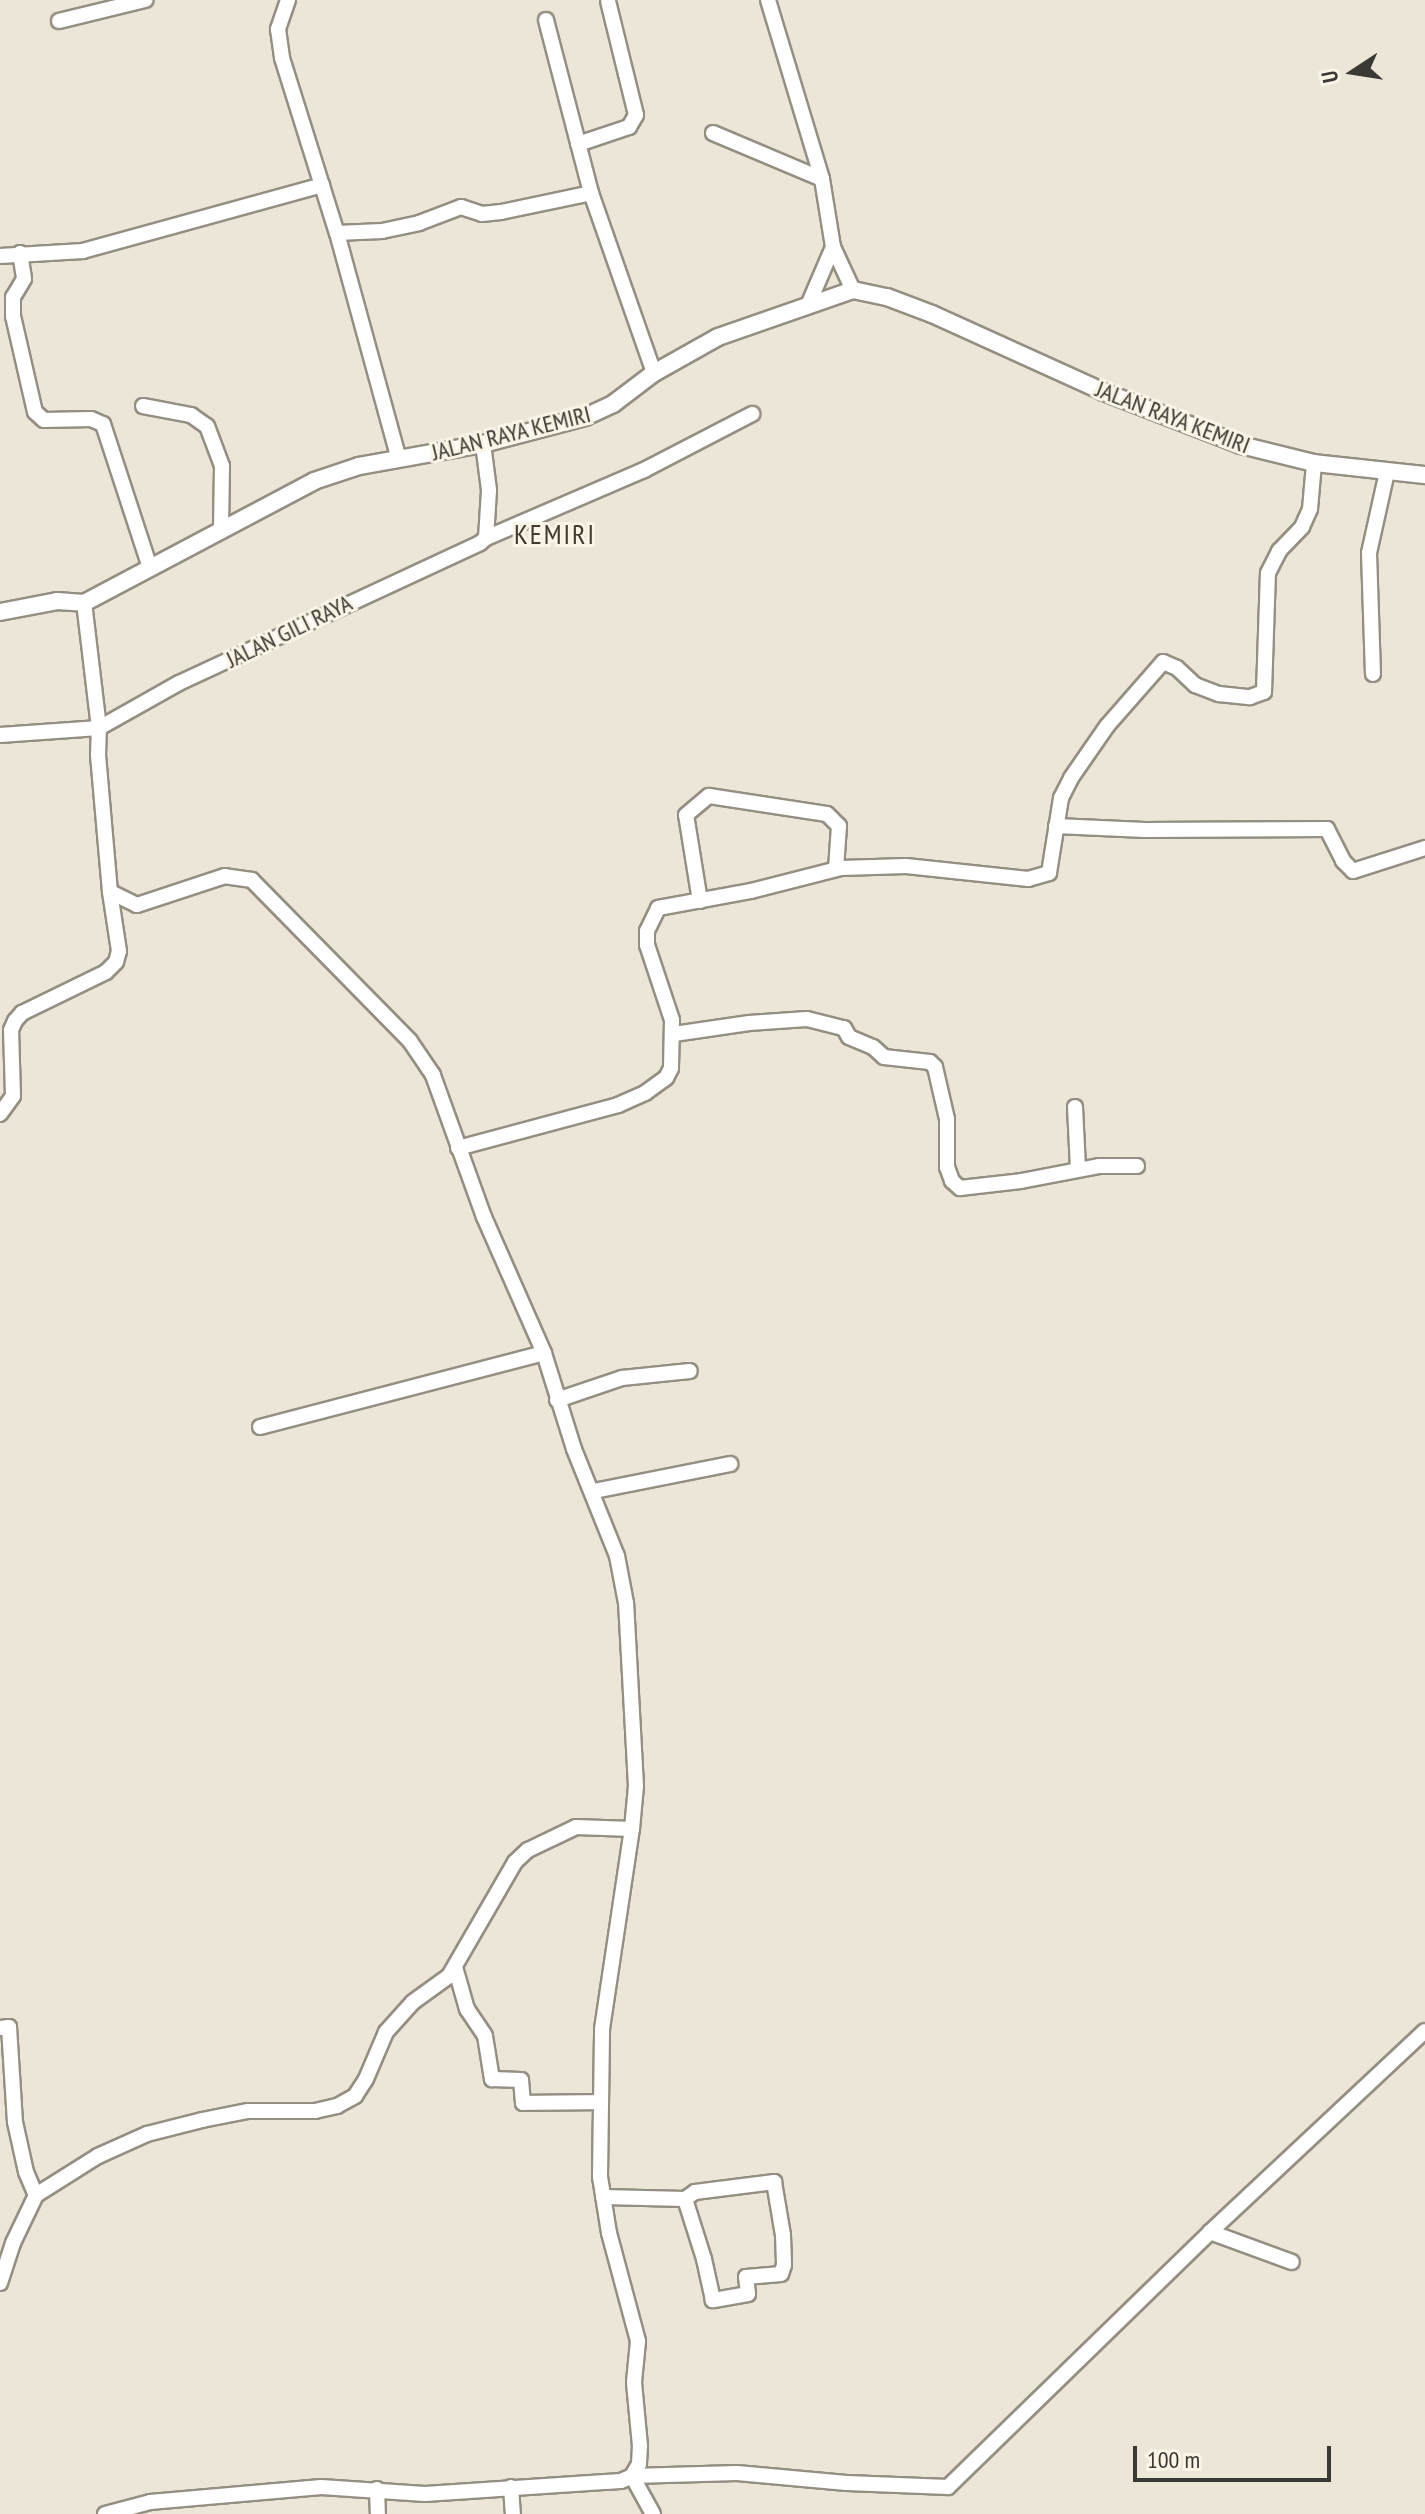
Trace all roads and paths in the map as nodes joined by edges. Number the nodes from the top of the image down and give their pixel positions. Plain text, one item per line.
1 (145, 0) edge
2 (288, 0) edge
3 (768, 0) edge
4 (608, 1) edge
5 (546, 20) dead end
6 (59, 21) dead end
7 (713, 133) dead end
8 (578, 144) junction
9 (822, 179) junction
10 (322, 185) junction
11 (591, 193) junction
12 (337, 233) junction
13 (833, 247) junction
14 (20, 253) junction
15 (0, 256) edge
16 (853, 290) junction
17 (809, 303) junction
18 (654, 373) junction
19 (143, 406) dead end
20 (752, 414) dead end
21 (483, 444) junction
22 (399, 459) junction
23 (1314, 463) junction
24 (1387, 472) junction
25 (1425, 475) edge
26 (221, 527) junction
27 (486, 538) junction
28 (149, 565) junction
29 (84, 603) junction
30 (0, 612) edge
31 (1373, 674) dead end
32 (99, 728) junction
33 (0, 735) edge
34 (1056, 826) junction
35 (1425, 848) edge
36 (836, 869) junction
37 (110, 892) junction
38 (700, 901) junction
39 (674, 1034) junction
40 (1075, 1107) dead end
41 (0, 1114) edge
42 (458, 1148) junction
43 (1137, 1166) dead end
44 (1078, 1169) junction
45 (544, 1353) junction
46 (690, 1371) dead end
47 (557, 1400) junction
48 (260, 1427) dead end
49 (730, 1464) dead end
50 (594, 1491) junction
51 (632, 1829) junction
52 (455, 1967) junction
53 (0, 2028) edge
54 (1425, 2031) edge
55 (601, 2102) junction
56 (36, 2195) junction
57 (603, 2197) junction
58 (685, 2199) junction
59 (1210, 2232) junction
60 (7, 2242) edge
61 (1292, 2262) dead end
62 (0, 2283) edge
63 (632, 2476) junction
64 (511, 2487) junction
65 (377, 2489) junction
66 (151, 2508) edge
67 (105, 2514) edge
68 (378, 2514) edge
69 (513, 2514) edge
70 (653, 2514) edge

1 - 6 street
2 - 10 street
3 - 9 street
4 - 8 street
5 - 8 street
7 - 9 street
8 - 11 street
9 - 13 street
10 - 12 street
10 - 14 street
11 - 12 street
11 - 18 street
12 - 22 street
13 - 16 street
13 - 17 street
14 - 15 street
14 - 28 street
16 - 17 street, JALAN RAYA KEMIRI
16 - 23 street, JALAN RAYA KEMIRI
17 - 18 street, JALAN RAYA KEMIRI
18 - 21 street, JALAN RAYA KEMIRI
19 - 26 street
20 - 27 street, JALAN GILI RAYA
21 - 22 street, JALAN RAYA KEMIRI
21 - 27 street
22 - 26 street, JALAN RAYA KEMIRI
23 - 24 street, JALAN RAYA KEMIRI
23 - 34 street
24 - 25 street, JALAN RAYA KEMIRI
24 - 31 street
26 - 28 street, JALAN RAYA KEMIRI
27 - 32 street, JALAN GILI RAYA
28 - 29 street, JALAN RAYA KEMIRI
29 - 30 street, JALAN RAYA KEMIRI
29 - 32 street
32 - 33 street, JALAN GILI RAYA
32 - 37 street
34 - 35 street
34 - 36 street
36 - 38 street
36 - 38 street
37 - 41 street
37 - 42 street
38 - 39 street
39 - 42 street
39 - 44 street
40 - 44 street
42 - 45 street
43 - 44 street
45 - 47 street
45 - 48 street
46 - 47 street
47 - 50 street
49 - 50 street
50 - 51 street
51 - 52 street
51 - 55 street
52 - 55 street
52 - 56 street
53 - 56 street
54 - 59 street
55 - 57 street
56 - 60 street
57 - 58 street
57 - 63 street
58 - 58 street
59 - 61 street
59 - 63 street
60 - 62 street
63 - 64 street
63 - 70 street
64 - 65 street
64 - 69 street
65 - 66 street
65 - 68 street
66 - 67 street

